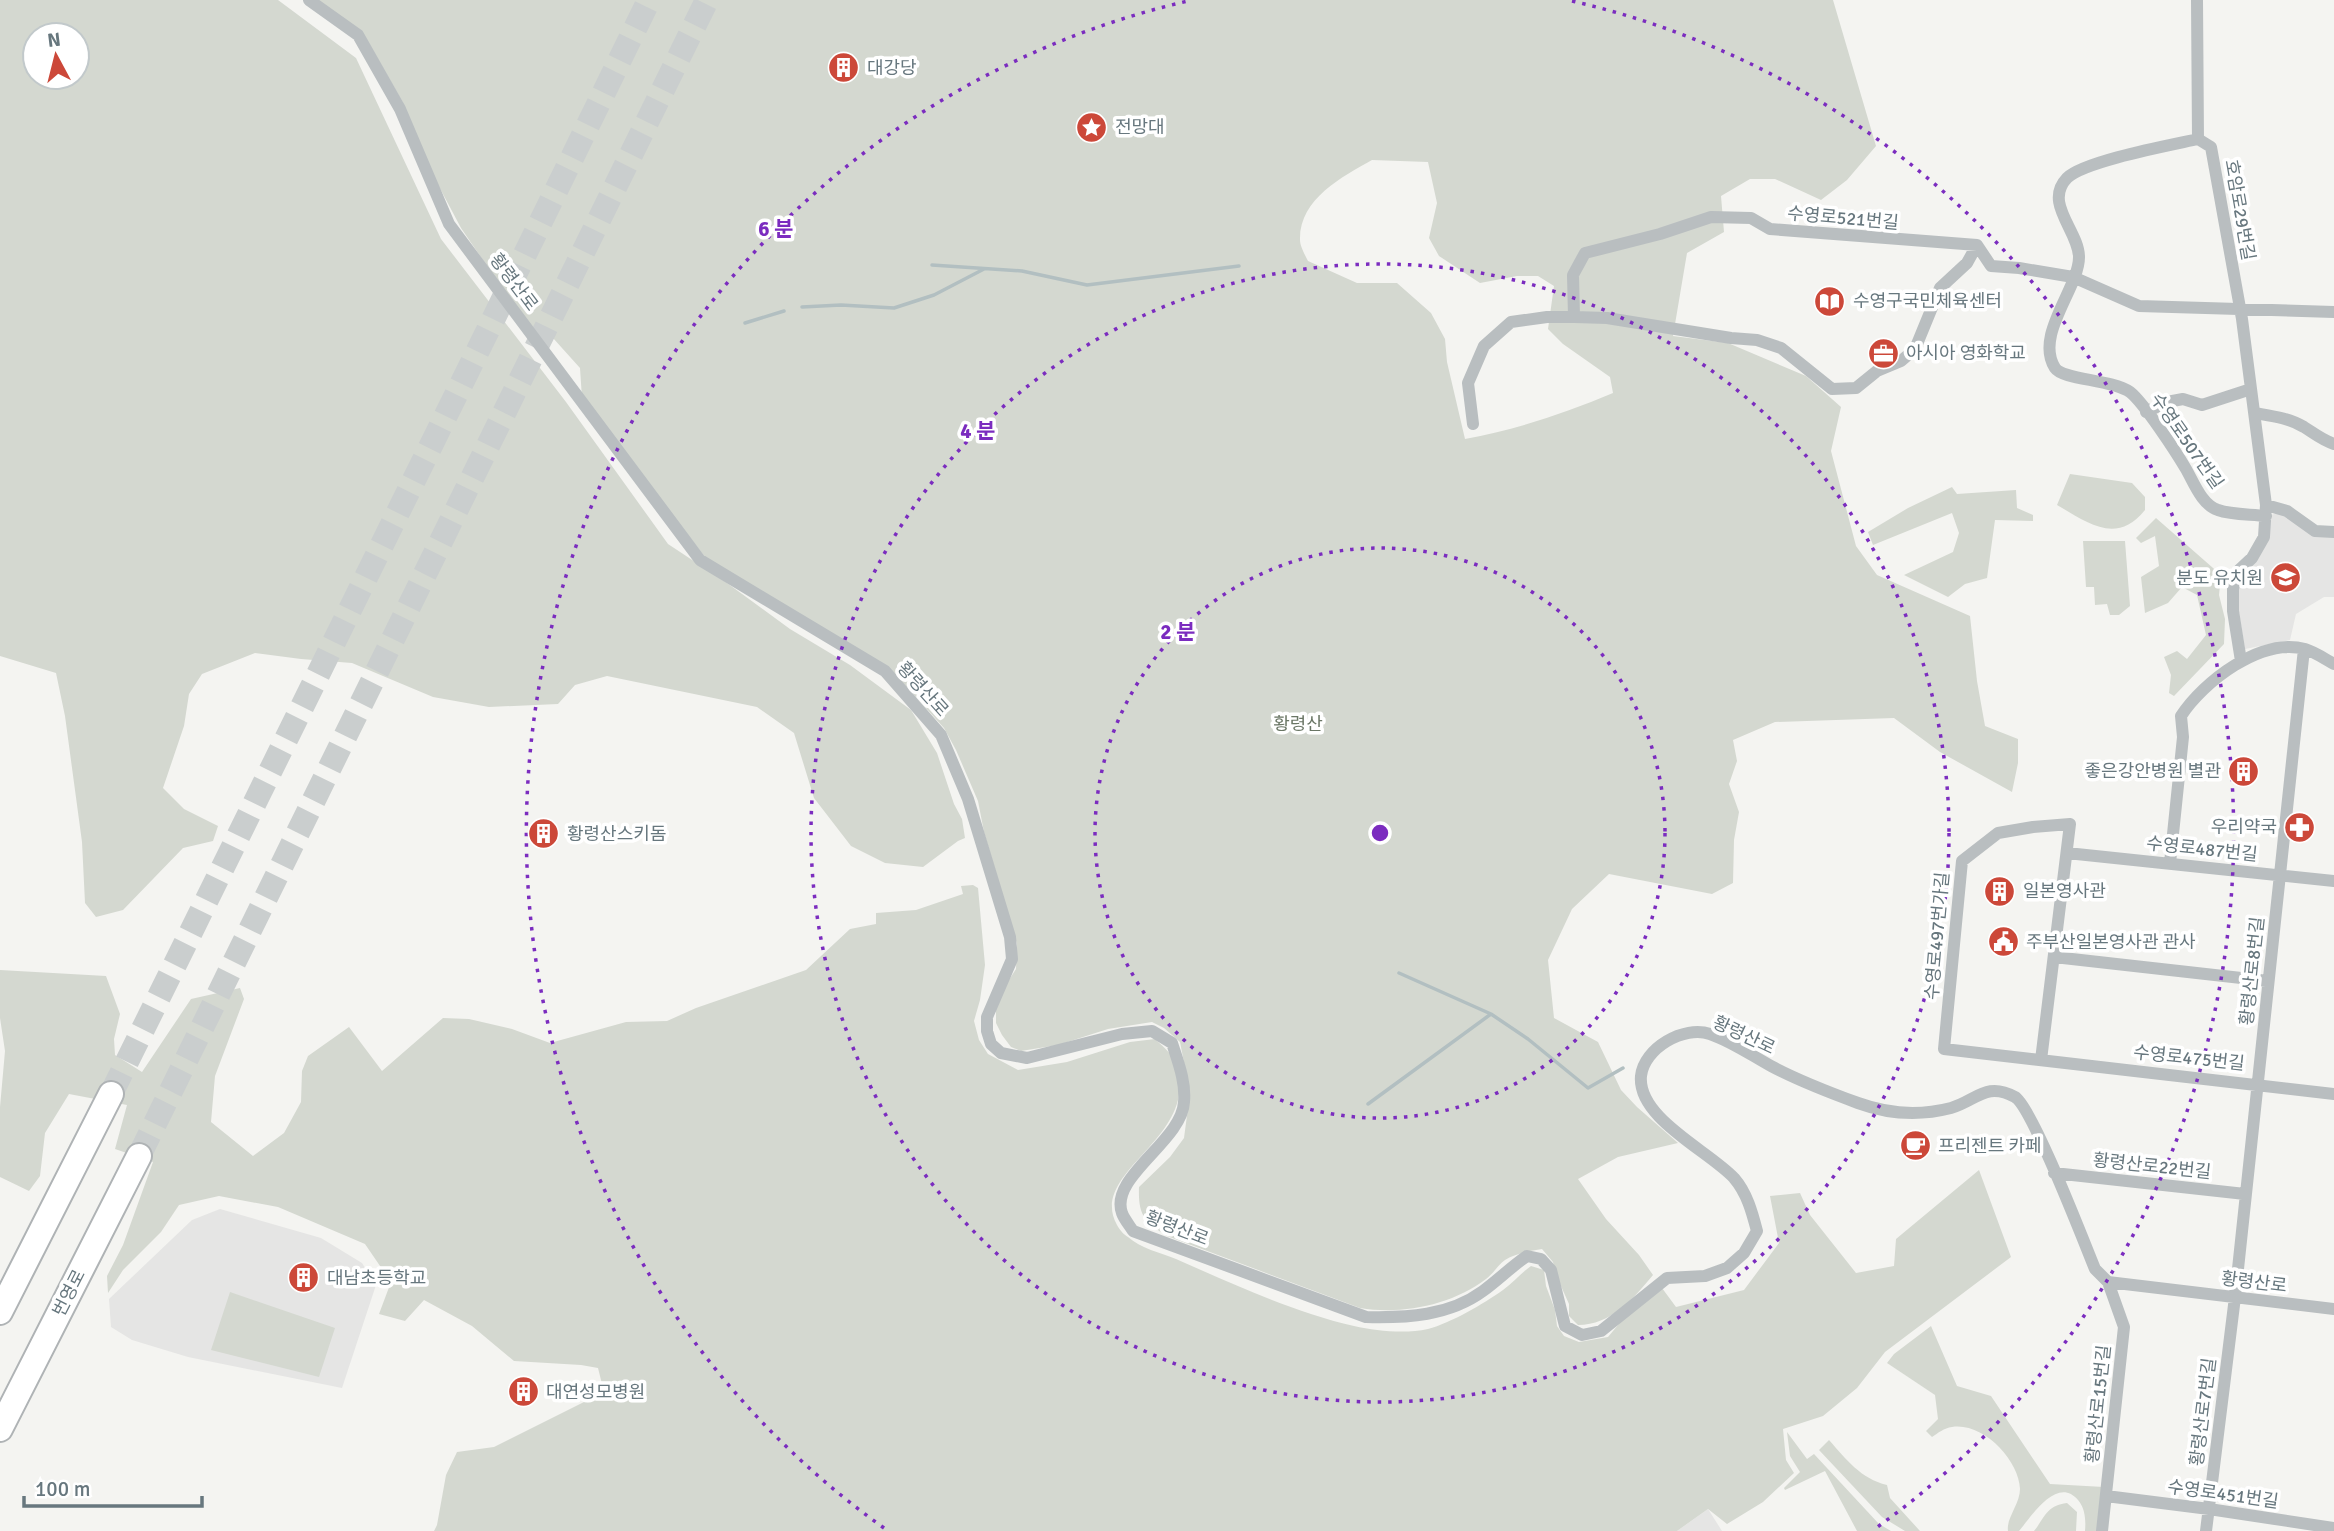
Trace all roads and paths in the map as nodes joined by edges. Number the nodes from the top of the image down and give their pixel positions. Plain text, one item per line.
1 (309, 0) edge
2 (2197, 0) edge
3 (2199, 139) junction
4 (1977, 245) junction
5 (2073, 278) junction
6 (2240, 309) junction
7 (2334, 312) edge
8 (1573, 317) junction
9 (2251, 389) junction
10 (2146, 412) junction
11 (2255, 413) junction
12 (1473, 424) dead end
13 (2334, 444) edge
14 (2266, 510) junction
15 (2334, 532) edge
16 (2304, 649) junction
17 (2241, 661) junction
18 (2334, 664) edge
19 (2067, 853) junction
20 (2169, 863) junction
21 (2280, 875) junction
22 (2334, 881) edge
23 (2054, 957) junction
24 (2268, 981) junction
25 (1944, 1049) joint
26 (2041, 1060) junction
27 (2257, 1084) junction
28 (111, 1094) tunnel mouth
29 (2334, 1094) edge
30 (139, 1156) tunnel mouth
31 (2054, 1173) junction
32 (2245, 1194) junction
33 (2108, 1282) junction
34 (2235, 1297) junction
35 (2334, 1309) edge
36 (0, 1312) edge
37 (0, 1430) edge
38 (2106, 1496) junction
39 (2209, 1509) junction
40 (2334, 1528) edge
41 (2102, 1531) edge
42 (2206, 1531) edge

1 - 31 street, 황령산로
2 - 3 street, 호암로29번길
3 - 5 street
3 - 6 street, 호암로29번길
4 - 5 street
4 - 8 street, 수영로521번길
4 - 8 street
5 - 6 street
5 - 10 street, 수영로507번길
6 - 7 street
6 - 9 street, 호암로29번길
8 - 12 street
9 - 10 street
9 - 11 street, 호암로29번길
10 - 14 street, 수영로507번길
11 - 13 street
11 - 14 street, 호암로29번길
14 - 15 street, 수영로507번길
14 - 17 street, 호암로29번길
16 - 17 street
16 - 18 street
16 - 21 street, 황령산로8번길
17 - 20 street
19 - 20 street, 수영로487번길
19 - 23 street
19 - 25 street, 수영로497번가길
20 - 21 street, 수영로487번길
21 - 22 street, 수영로487번길
21 - 24 street, 황령산로8번길
23 - 24 street
23 - 26 street
24 - 27 street, 황령산로8번길
25 - 26 street, 수영로475번길
26 - 27 street, 수영로475번길
27 - 29 street, 수영로475번길
27 - 32 street, 황령산로8번길
28 - 36 highway
30 - 37 highway, 번영로
31 - 32 street, 황령산로22번길
31 - 33 street, 황령산로
32 - 34 street, 황령산로8번길
33 - 34 street, 황령산로
33 - 38 street, 황령산로15번길
34 - 35 street, 황령산로
34 - 39 street, 황령산로7번길
38 - 39 street, 수영로451번길
38 - 41 street, 황령산로15번길
39 - 40 street, 수영로451번길
39 - 42 street, 황령산로7번길

